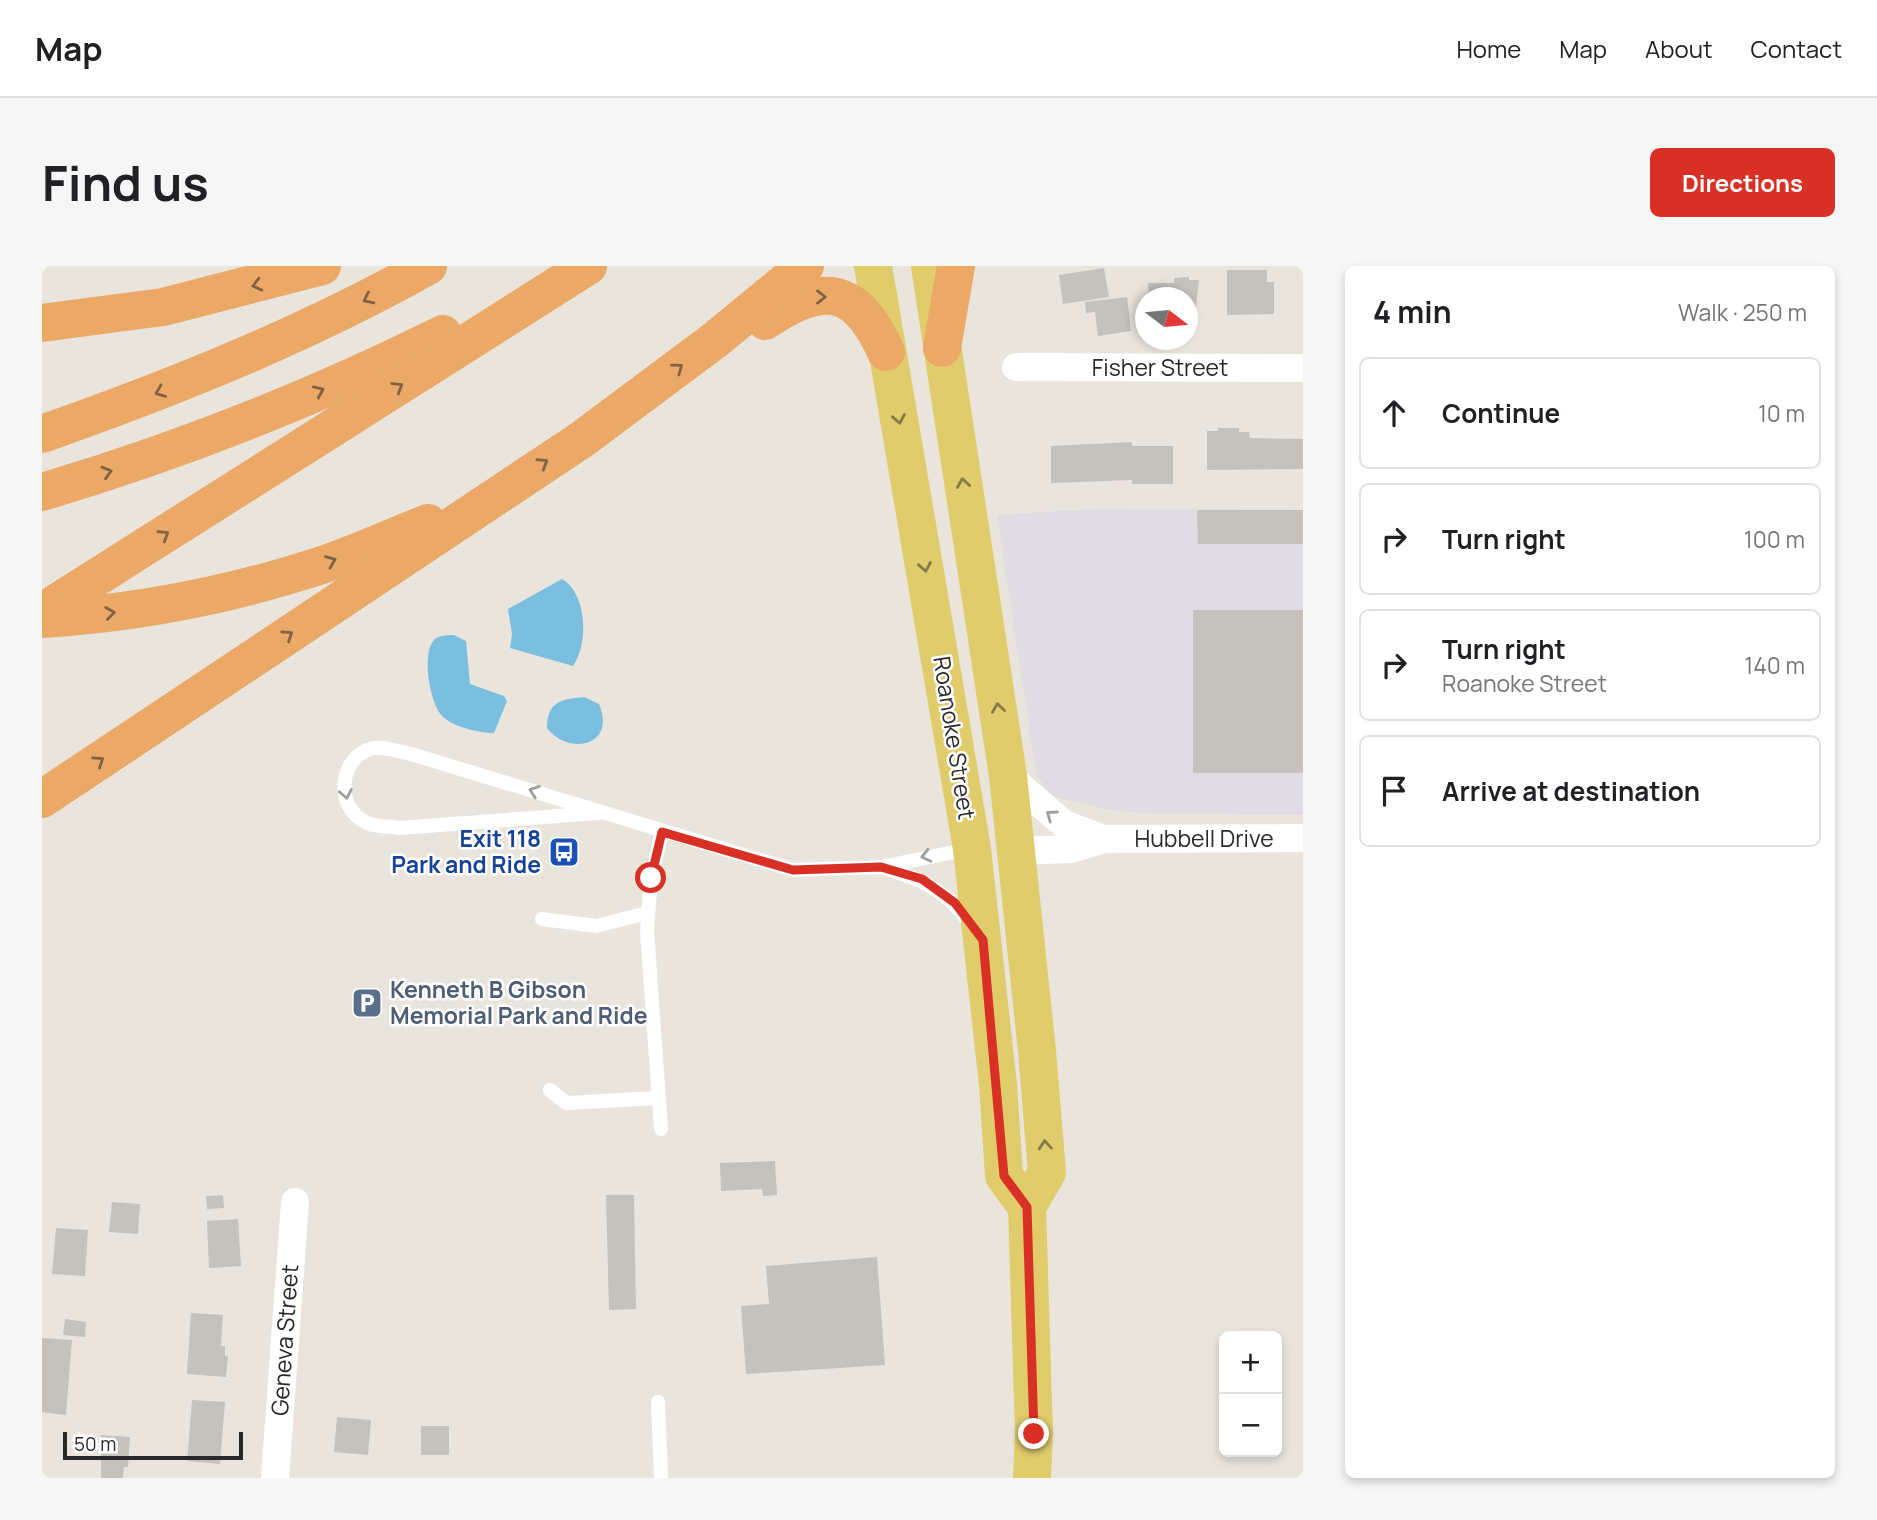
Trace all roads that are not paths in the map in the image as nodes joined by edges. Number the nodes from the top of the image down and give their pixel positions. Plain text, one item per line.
1 (322, 266) edge
2 (428, 266) edge
3 (580, 266) edge
4 (588, 266) edge
5 (805, 266) edge
6 (873, 266) edge
7 (930, 266) edge
8 (956, 266) edge
9 (43, 323) edge
10 (715, 340) junction
11 (942, 348) junction
12 (886, 352) junction
13 (1016, 367) dead end
14 (1303, 368) edge
15 (42, 434) edge
16 (42, 492) edge
17 (486, 500) junction
18 (42, 612) edge
19 (934, 615) junction
20 (42, 619) edge
21 (1007, 776) junction
22 (42, 799) edge
23 (599, 813) junction
24 (662, 832) junction
25 (1303, 838) edge
26 (1104, 839) junction
27 (972, 849) junction
28 (1017, 851) junction
29 (881, 867) junction
30 (647, 913) junction
31 (542, 919) dead end
32 (983, 940) junction
33 (1037, 1051) junction
34 (550, 1090) dead end
35 (657, 1098) junction
36 (661, 1129) dead end
37 (295, 1202) dead end
38 (1027, 1207) junction
39 (657, 1402) dead end
40 (275, 1478) edge
41 (661, 1478) edge
42 (1032, 1478) edge

1 -> 9 highway
2 -> 15 highway
16 -> 3 highway
18 -> 4 highway
5 - 10 highway
6 - 12 main road, Roanoke Street
7 - 11 main road, Roanoke Street
8 - 11 highway
10 -> 12 highway
17 -> 10 highway
21 -> 11 main road, Roanoke Street
12 -> 19 main road, Roanoke Street
13 - 14 street, Fisher Street
20 -> 17 highway
22 -> 17 highway
19 - 27 main road, Roanoke Street
19 - 28 main road
26 -> 21 street, Hubbell Drive
21 - 28 main road, Roanoke Street
23 -> 23 lane
23 - 24 lane
24 - 29 lane
24 - 30 lane
25 - 26 street, Hubbell Drive
26 - 28 street, Hubbell Drive
27 -> 29 lane
27 - 32 main road, Roanoke Street
27 - 33 main road
28 - 33 main road, Roanoke Street
29 - 32 lane
30 - 31 lane
30 - 35 lane
32 - 38 main road, Roanoke Street
38 -> 33 main road, Roanoke Street
34 - 35 lane
35 - 36 lane
37 - 40 street, Geneva Street
38 - 42 main road
39 - 41 lane

